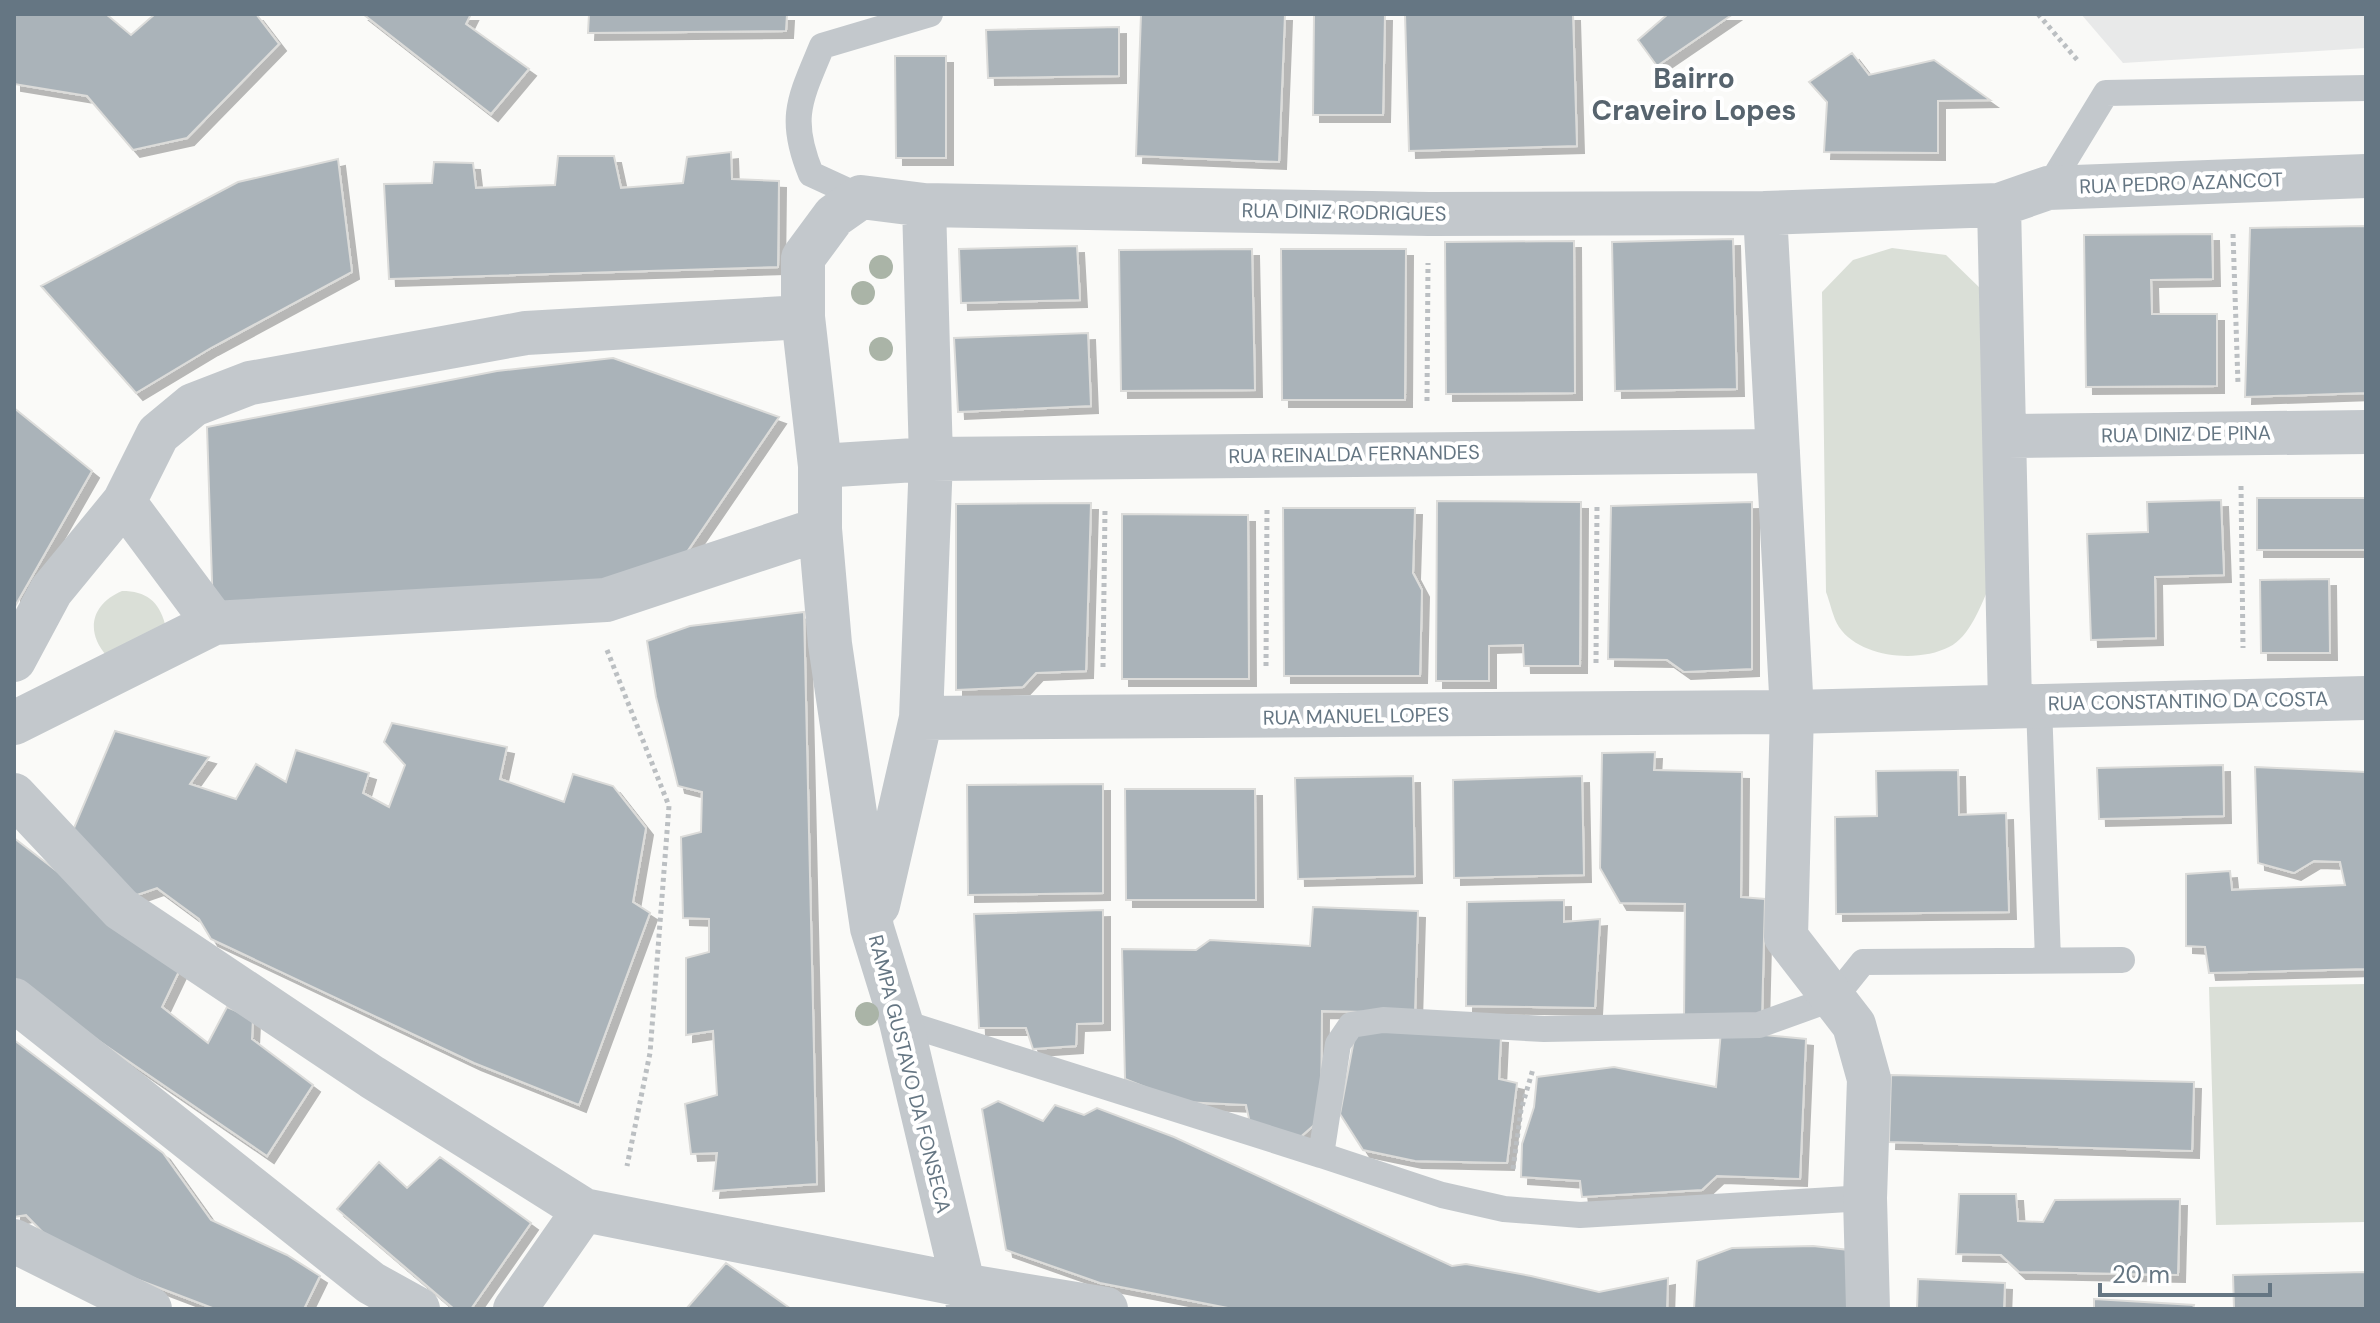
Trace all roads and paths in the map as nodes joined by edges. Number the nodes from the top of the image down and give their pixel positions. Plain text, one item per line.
1 (930, 14) edge
2 (2038, 14) edge
3 (2366, 88) edge
4 (2106, 93) junction
5 (2366, 176) edge
6 (2048, 188) junction
7 (861, 197) junction
8 (924, 205) junction
9 (1999, 205) junction
10 (1765, 213) junction
11 (1429, 214) junction
12 (803, 317) junction
13 (2366, 432) edge
14 (2007, 436) junction
15 (1778, 451) junction
16 (1597, 452) junction
17 (1427, 454) junction
18 (1268, 455) junction
19 (1106, 456) junction
20 (931, 459) junction
21 (820, 466) junction
22 (124, 502) junction
23 (820, 529) junction
24 (587, 601) junction
25 (214, 623) junction
26 (14, 660) edge
27 (2366, 698) edge
28 (2025, 704) junction
29 (1792, 712) junction
30 (1595, 714) junction
31 (1266, 717) junction
32 (921, 718) junction
33 (1103, 719) junction
34 (14, 723) edge
35 (14, 795) edge
36 (872, 928) junction
37 (2048, 960) junction
38 (2122, 960) dead end
39 (1834, 998) junction
40 (14, 1000) edge
41 (901, 1022) junction
42 (1544, 1029) junction
43 (1321, 1155) junction
44 (1865, 1198) junction
45 (1504, 1209) junction
46 (601, 1214) junction
47 (15, 1248) edge
48 (365, 1296) edge
49 (965, 1297) edge
50 (150, 1309) edge
51 (418, 1309) edge
52 (515, 1309) edge
53 (1106, 1309) edge
54 (1868, 1309) edge

1 - 7 lane
2 - 4 path
3 - 4 lane
4 - 6 lane
5 - 6 street, RUA PEDRO AZANCOT
6 - 9 street, RUA PEDRO AZANCOT
7 - 8 street, RUA DINIZ RODRIGUES
7 - 12 street
8 - 11 street, RUA DINIZ RODRIGUES
8 - 20 street, RAMPA GUSTAVO DA FONSECA
9 - 10 street, RUA DINIZ RODRIGUES
9 - 14 street
10 - 11 street, RUA DINIZ RODRIGUES
10 - 15 street
11 - 17 path
12 - 21 street
12 - 22 street
13 - 14 street, RUA DINIZ DE PINA
14 - 28 street
15 - 16 street, RUA REINALDA FERNANDES
15 - 29 street
16 - 17 street, RUA REINALDA FERNANDES
16 - 30 path
17 - 18 street, RUA REINALDA FERNANDES
18 - 19 street, RUA REINALDA FERNANDES
18 - 31 path
19 - 20 street, RUA REINALDA FERNANDES
19 - 33 path
20 - 21 street, RUA REINALDA FERNANDES
20 - 32 street, RAMPA GUSTAVO DA FONSECA
21 - 23 street
22 - 25 street
22 - 26 street
23 - 24 street
23 - 36 street
24 - 25 street
24 - 46 path
25 - 34 street
27 - 28 street, RUA CONSTANTINO DA COSTA
28 - 29 street, RUA CONSTANTINO DA COSTA
28 - 37 lane
29 - 30 street, RUA MANUEL LOPES
29 - 39 street
30 - 31 street, RUA MANUEL LOPES
31 - 33 street, RUA MANUEL LOPES
32 - 33 street, RUA MANUEL LOPES
32 - 36 street, RAMPA GUSTAVO DA FONSECA
35 - 46 street
36 - 41 street, RAMPA GUSTAVO DA FONSECA
37 - 38 lane
37 - 39 lane
39 - 42 lane
39 - 44 street
40 - 48 street
41 - 43 lane
41 - 49 street, RAMPA GUSTAVO DA FONSECA
42 - 43 lane
42 - 45 path
43 - 45 lane
44 - 45 lane
44 - 54 street
46 - 49 street
46 - 52 street
47 - 50 street
48 - 51 street
49 - 53 street

